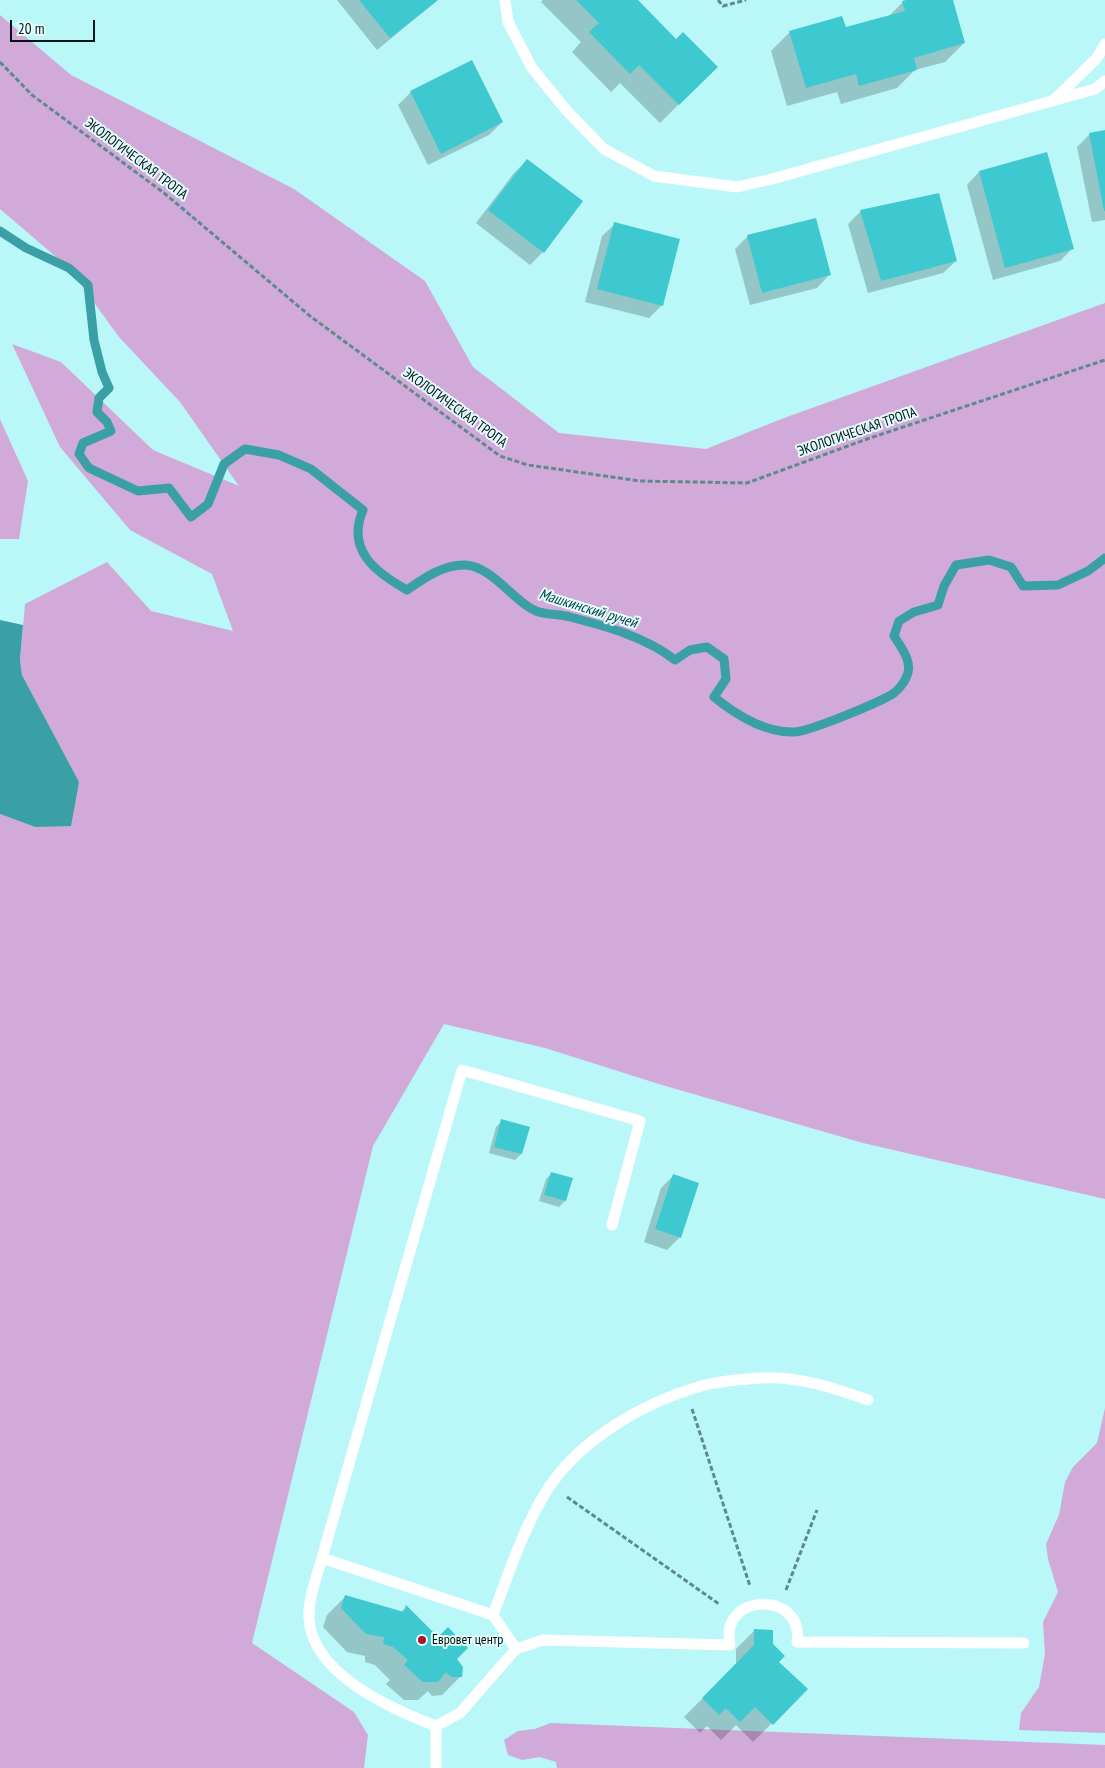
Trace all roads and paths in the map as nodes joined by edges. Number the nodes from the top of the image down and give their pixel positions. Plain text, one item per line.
1 (505, 0) edge
2 (718, 0) edge
3 (746, 0) edge
4 (1105, 44) edge
5 (0, 62) edge
6 (1105, 81) edge
7 (1053, 101) junction
8 (1105, 360) edge
9 (612, 1225) dead end
10 (686, 1392) junction
11 (868, 1400) dead end
12 (550, 1486) junction
13 (817, 1510) dead end
14 (322, 1558) junction
15 (756, 1604) junction
16 (779, 1607) junction
17 (493, 1615) junction
18 (736, 1616) junction
19 (1024, 1643) dead end
20 (516, 1649) junction
21 (436, 1726) junction
22 (436, 1768) edge

1 - 7 lane
2 - 3 path
4 - 7 lane
5 - 8 path, ЭКОЛОГИЧЕСКАЯ ТРОПА
6 - 7 lane
9 - 14 lane
10 - 11 lane
10 - 12 lane
10 - 15 path
12 - 17 lane
12 - 18 path
13 - 16 path
14 - 17 lane
14 - 21 lane
15 - 16 lane
15 - 18 lane
16 - 19 lane
17 - 20 lane
18 - 20 lane
20 - 21 lane
21 - 22 lane

